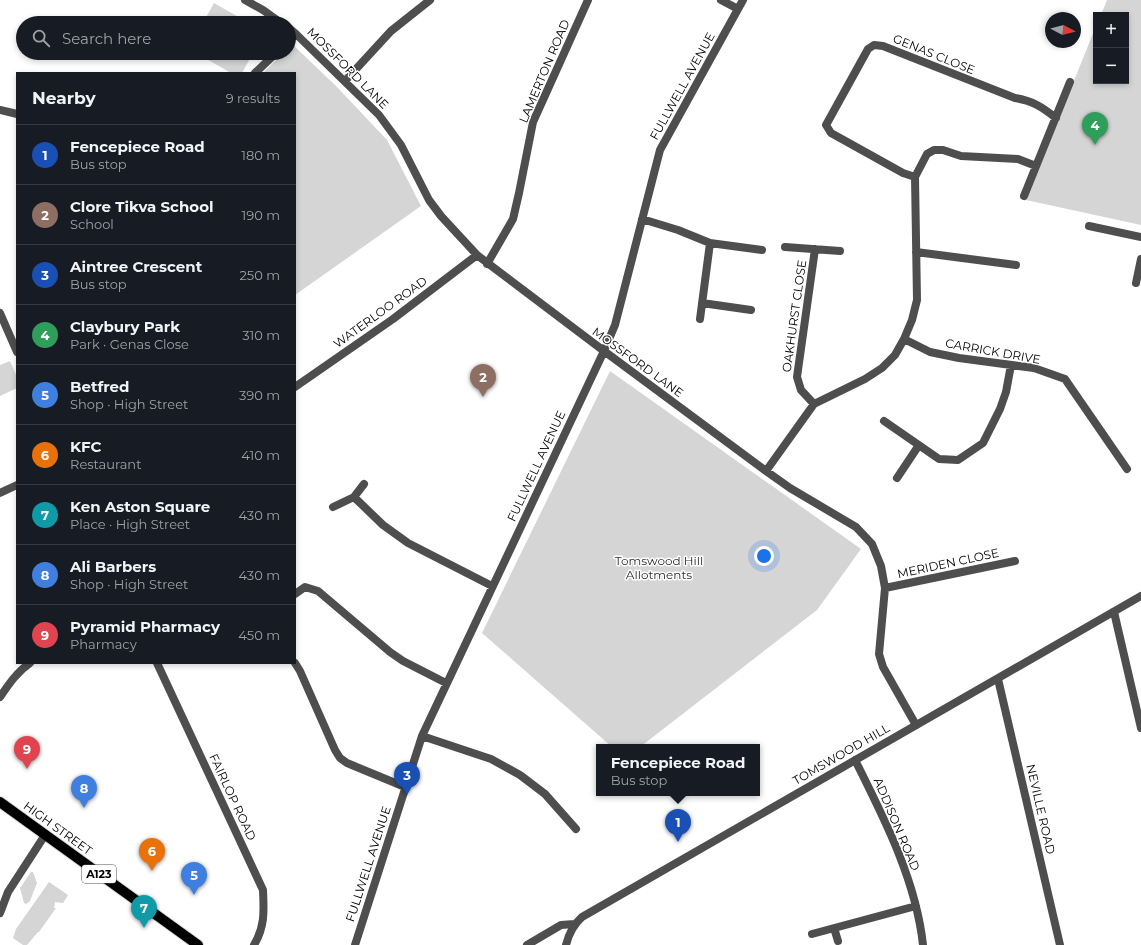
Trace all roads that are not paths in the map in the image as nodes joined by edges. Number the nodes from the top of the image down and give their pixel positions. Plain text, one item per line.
1 (245, 0) edge
2 (430, 0) edge
3 (588, 0) edge
4 (721, 0) edge
5 (743, 0) edge
6 (738, 9) junction
7 (271, 16) edge
8 (296, 34) edge
9 (269, 60) edge
10 (256, 72) edge
11 (344, 81) junction
12 (1070, 82) dead end
13 (0, 110) edge
14 (16, 114) edge
15 (1056, 118) junction
16 (1036, 166) junction
17 (915, 177) junction
18 (1024, 196) dead end
19 (642, 220) junction
20 (1088, 226) dead end
21 (1141, 238) edge
22 (710, 243) junction
23 (785, 246) dead end
24 (816, 249) junction
25 (762, 250) dead end
26 (840, 251) dead end
27 (916, 252) junction
28 (477, 255) junction
29 (1141, 259) edge
30 (487, 264) junction
31 (1016, 265) dead end
32 (1136, 283) dead end
33 (702, 303) junction
34 (751, 310) dead end
35 (0, 313) edge
36 (700, 319) dead end
37 (904, 339) junction
38 (16, 350) edge
39 (604, 351) junction
40 (1011, 365) junction
41 (296, 386) edge
42 (814, 404) junction
43 (884, 421) dead end
44 (919, 445) junction
45 (1127, 469) dead end
46 (766, 470) junction
47 (897, 478) dead end
48 (364, 484) dead end
49 (16, 485) edge
50 (0, 493) edge
51 (354, 497) junction
52 (333, 507) dead end
53 (1015, 561) dead end
54 (492, 586) junction
55 (885, 588) junction
56 (296, 593) edge
57 (1141, 596) edge
58 (1114, 612) junction
59 (28, 664) edge
60 (157, 664) edge
61 (296, 664) edge
62 (998, 679) junction
63 (446, 683) junction
64 (0, 698) edge
65 (916, 726) junction
66 (1141, 728) edge
67 (422, 736) junction
68 (855, 760) junction
69 (405, 787) junction
70 (0, 802) edge
71 (576, 830) dead end
72 (45, 835) junction
73 (916, 906) junction
74 (0, 913) edge
75 (574, 924) junction
76 (834, 928) junction
77 (812, 934) dead end
78 (838, 941) dead end
79 (198, 945) edge
80 (254, 945) edge
81 (354, 945) edge
82 (527, 945) edge
83 (566, 945) edge
84 (923, 945) edge
85 (1060, 945) edge

1 - 7 street
2 - 11 street
3 - 30 street, LAMERTON ROAD
4 - 6 street
5 - 6 street, FULLWELL AVENUE
6 - 19 street, FULLWELL AVENUE
8 - 11 street, MOSSFORD LANE
9 - 10 street
11 - 28 street, MOSSFORD LANE
12 - 15 street
13 - 14 street
15 - 16 street
15 - 17 street, GENAS CLOSE
16 - 17 street
16 - 18 street
17 - 27 street
19 - 22 street
19 - 39 street, FULLWELL AVENUE
20 - 21 street
22 - 25 street
22 - 33 street
23 - 24 street, OAKHURST CLOSE
24 - 26 street, OAKHURST CLOSE
24 - 42 street, OAKHURST CLOSE
27 - 31 street
27 - 37 street
28 - 30 street, MOSSFORD LANE
28 - 41 street, WATERLOO ROAD
29 - 32 street
30 - 39 street, MOSSFORD LANE
33 - 34 street
33 - 36 street
35 - 38 street
37 - 40 street, CARRICK DRIVE
37 - 42 street
39 - 46 street, MOSSFORD LANE
39 - 54 street, FULLWELL AVENUE
40 - 44 street
40 - 45 street, CARRICK DRIVE
42 - 46 street
43 - 44 street
44 - 47 street
46 - 55 street, MOSSFORD LANE
48 - 51 street
49 - 50 street
51 - 52 street
51 - 54 street
53 - 55 street, MERIDEN CLOSE
54 - 63 street, FULLWELL AVENUE
55 - 65 street, MOSSFORD LANE
56 - 63 street
57 - 58 street, TOMSWOOD HILL
58 - 62 street, TOMSWOOD HILL
58 - 66 street
59 - 64 street
60 - 80 street, FAIRLOP ROAD
61 - 69 street
62 - 65 street, TOMSWOOD HILL
62 - 85 street, NEVILLE ROAD
63 - 67 street, FULLWELL AVENUE
65 - 68 street, TOMSWOOD HILL
67 - 69 street, FULLWELL AVENUE
67 - 71 street
68 - 73 street, ADDISON ROAD
68 - 75 street, TOMSWOOD HILL
69 - 81 street, FULLWELL AVENUE
70 - 72 main road, HIGH STREET / A123
72 - 74 street
72 - 79 main road, HIGH STREET / A123
73 - 76 street
73 - 84 street, ADDISON ROAD
75 - 82 street
75 - 83 street
76 - 77 street
76 - 78 street

